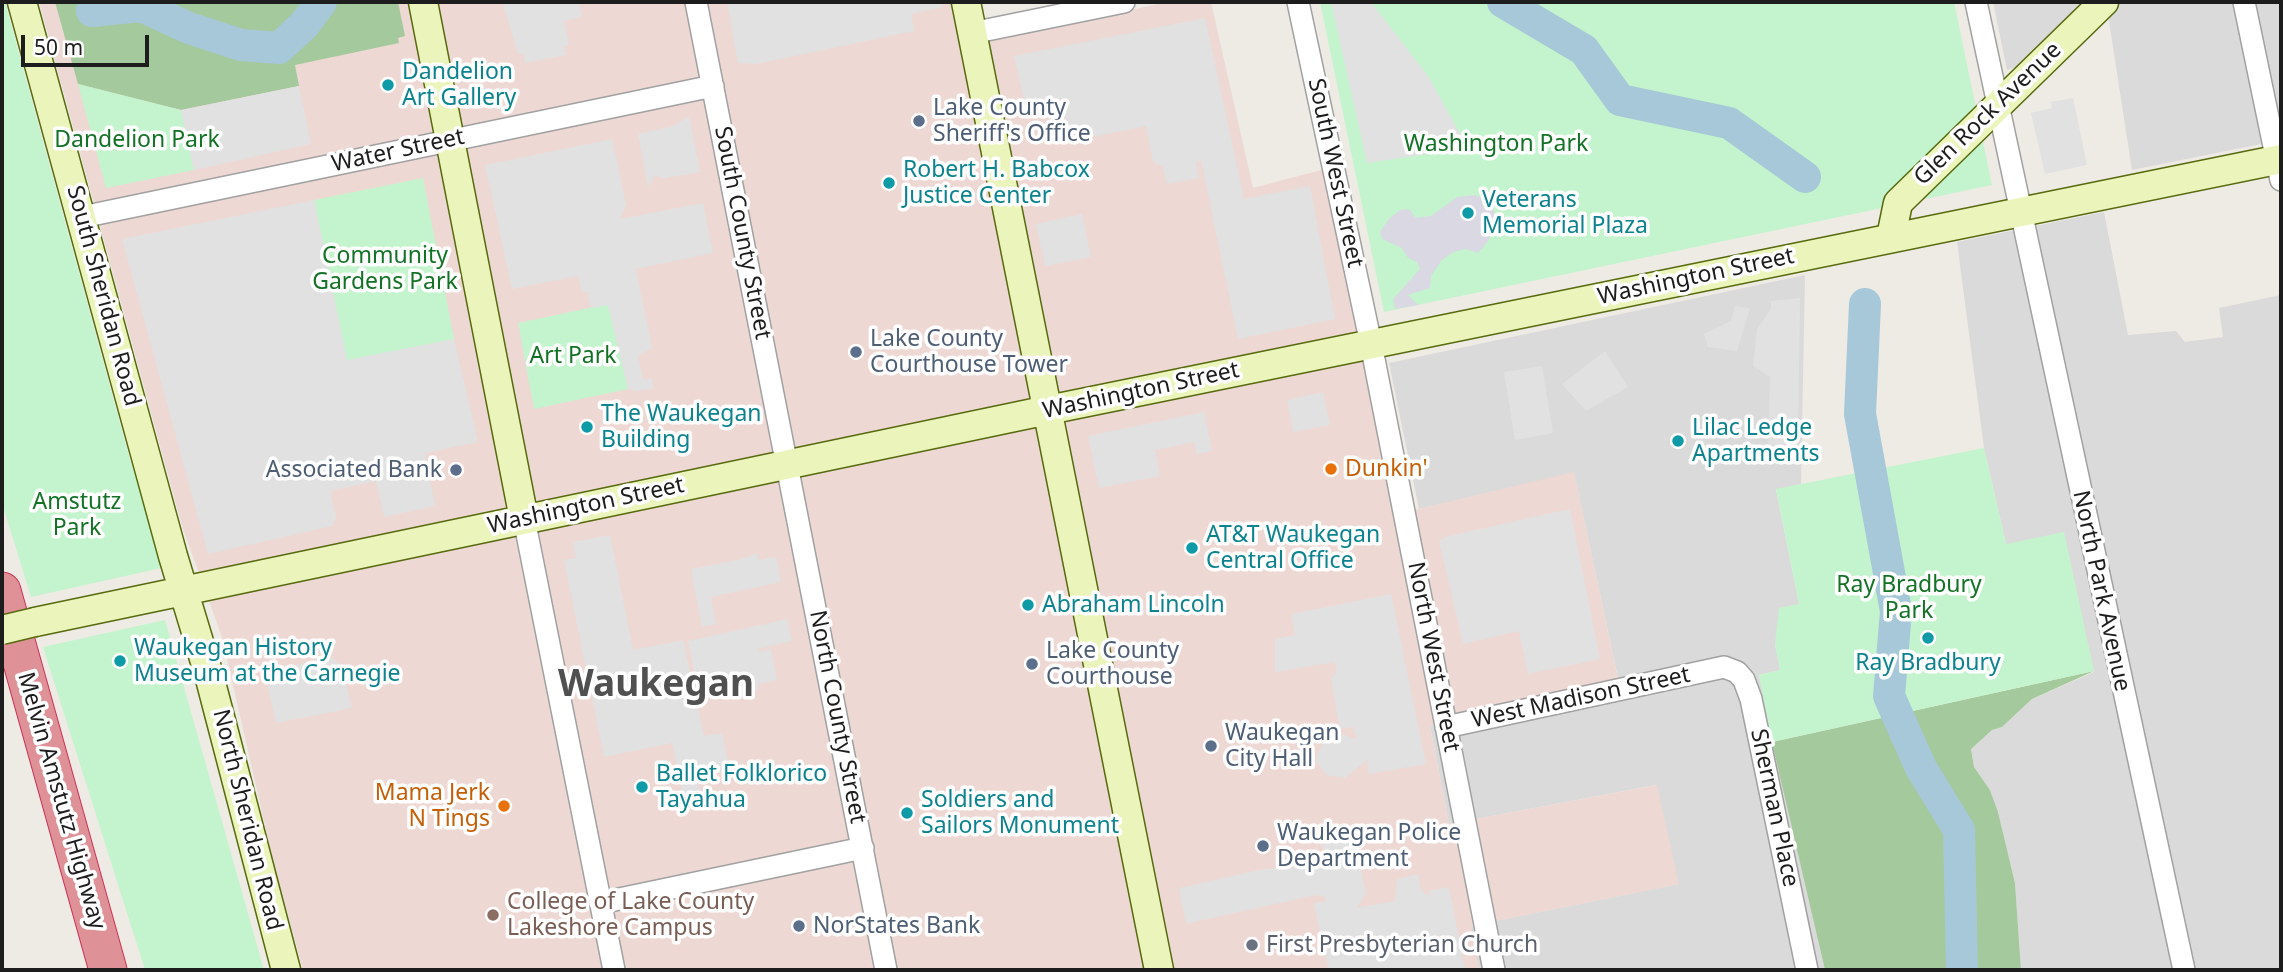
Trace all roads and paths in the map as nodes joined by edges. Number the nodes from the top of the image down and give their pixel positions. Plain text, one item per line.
1 (22, 2) edge
2 (423, 2) edge
3 (696, 2) edge
4 (966, 2) edge
5 (1124, 2) edge
6 (1298, 2) edge
7 (1976, 2) edge
8 (2104, 2) edge
9 (2244, 2) edge
10 (972, 33) junction
11 (713, 86) junction
12 (1998, 103) junction
13 (450, 141) junction
14 (2280, 166) edge
15 (2020, 212) junction
16 (82, 217) junction
17 (1891, 237) junction
18 (1371, 344) junction
19 (1048, 410) junction
20 (786, 465) junction
21 (524, 519) junction
22 (183, 590) junction
23 (2, 591) edge
24 (2, 630) edge
25 (1716, 668) joint
26 (2, 681) edge
27 (1446, 727) junction
28 (863, 848) junction
29 (600, 903) junction
30 (84, 970) edge
31 (108, 970) edge
32 (286, 970) edge
33 (614, 970) edge
34 (886, 970) edge
35 (1160, 970) edge
36 (1494, 970) edge
37 (1807, 970) edge
38 (2184, 970) edge

1 - 16 main road, South Sheridan Road
2 - 13 main road
3 - 11 street, South County Street
4 - 10 main road
5 - 10 street
6 - 18 street, South West Street
7 - 12 street, North Park Avenue
8 - 12 main road, Glen Rock Avenue
9 - 14 street
10 - 19 main road
11 - 13 street, Water Street
11 - 20 street, South County Street
12 - 15 street, North Park Avenue
12 - 17 main road, Glen Rock Avenue
13 - 16 street, Water Street
13 - 21 main road
14 - 15 main road, Washington Street
15 - 17 main road, Washington Street
15 - 38 street, North Park Avenue
16 - 22 main road, South Sheridan Road
17 - 18 main road, Washington Street
18 - 19 main road, Washington Street
18 - 27 street, North West Street
19 - 20 main road, Washington Street
19 - 35 main road
20 - 21 main road, Washington Street
20 - 28 street, North County Street
21 - 22 main road, Washington Street
21 - 29 street
22 - 24 main road, Washington Street, bridge
22 - 32 main road, North Sheridan Road
23 - 31 highway, Melvin Amstutz Highway
25 - 27 street, West Madison Street
25 - 37 street, Sherman Place
26 - 30 highway, Melvin Amstutz Highway
27 - 36 street, North West Street
28 - 29 street
28 - 34 street, North County Street
29 - 33 street

